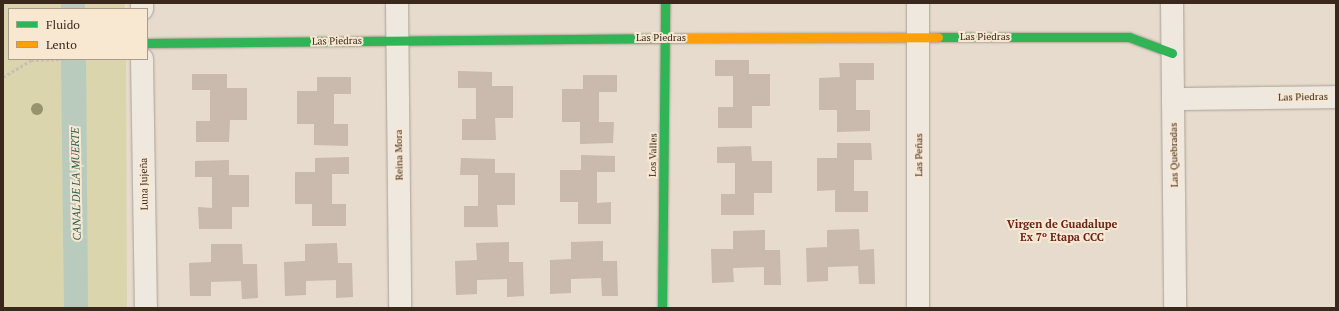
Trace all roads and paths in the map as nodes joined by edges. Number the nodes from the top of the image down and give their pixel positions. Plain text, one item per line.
1 (397, 3) edge
2 (665, 3) edge
3 (918, 3) edge
4 (1172, 3) edge
5 (919, 37) junction
6 (665, 38) junction
7 (398, 40) junction
8 (148, 43) edge
9 (1172, 53) junction
10 (31, 60) edge
11 (31, 60) edge
12 (60, 60) edge
13 (142, 60) edge
14 (3, 77) edge
15 (1336, 97) edge
16 (1173, 99) junction
17 (146, 308) edge
18 (400, 308) edge
19 (662, 308) edge
20 (918, 308) edge
21 (1175, 308) edge

1 - 7 street, Reina Mora
2 - 6 street, Los Valles
3 - 5 street, Las Peñas
4 - 9 street, Las Quebradas
5 - 6 street, Las Piedras
5 - 9 street, Las Piedras
5 - 20 street, Las Peñas
6 - 7 street, Las Piedras
6 - 19 street, Los Valles
7 - 8 street, Las Piedras
7 - 18 street, Reina Mora
9 - 16 street, Las Quebradas
10 - 12 path
11 - 14 path
13 - 17 street, Luna Jujeña
15 - 16 street, Las Piedras
16 - 21 street, Las Quebradas

